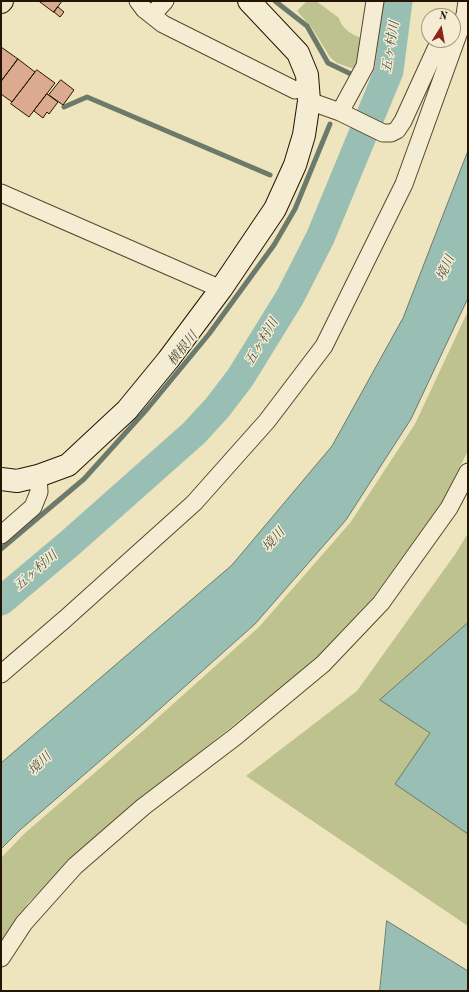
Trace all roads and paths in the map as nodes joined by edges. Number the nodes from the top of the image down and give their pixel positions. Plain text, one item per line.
1 (138, 1) edge
2 (165, 1) edge
3 (249, 1) edge
4 (375, 1) edge
5 (467, 1) edge
6 (152, 15) junction
7 (436, 48) edge
8 (308, 93) junction
9 (343, 114) junction
10 (1, 193) edge
11 (222, 289) junction
12 (468, 472) edge
13 (38, 476) junction
14 (1, 479) edge
15 (1, 535) edge
16 (1, 674) edge
17 (1, 958) edge

1 - 6 street
2 - 6 street
3 - 8 street
4 - 9 street
5 - 16 street
6 - 8 street
7 - 9 street
8 - 9 street
8 - 11 street
10 - 11 street
11 - 13 street
12 - 17 street
13 - 14 street
13 - 15 street

